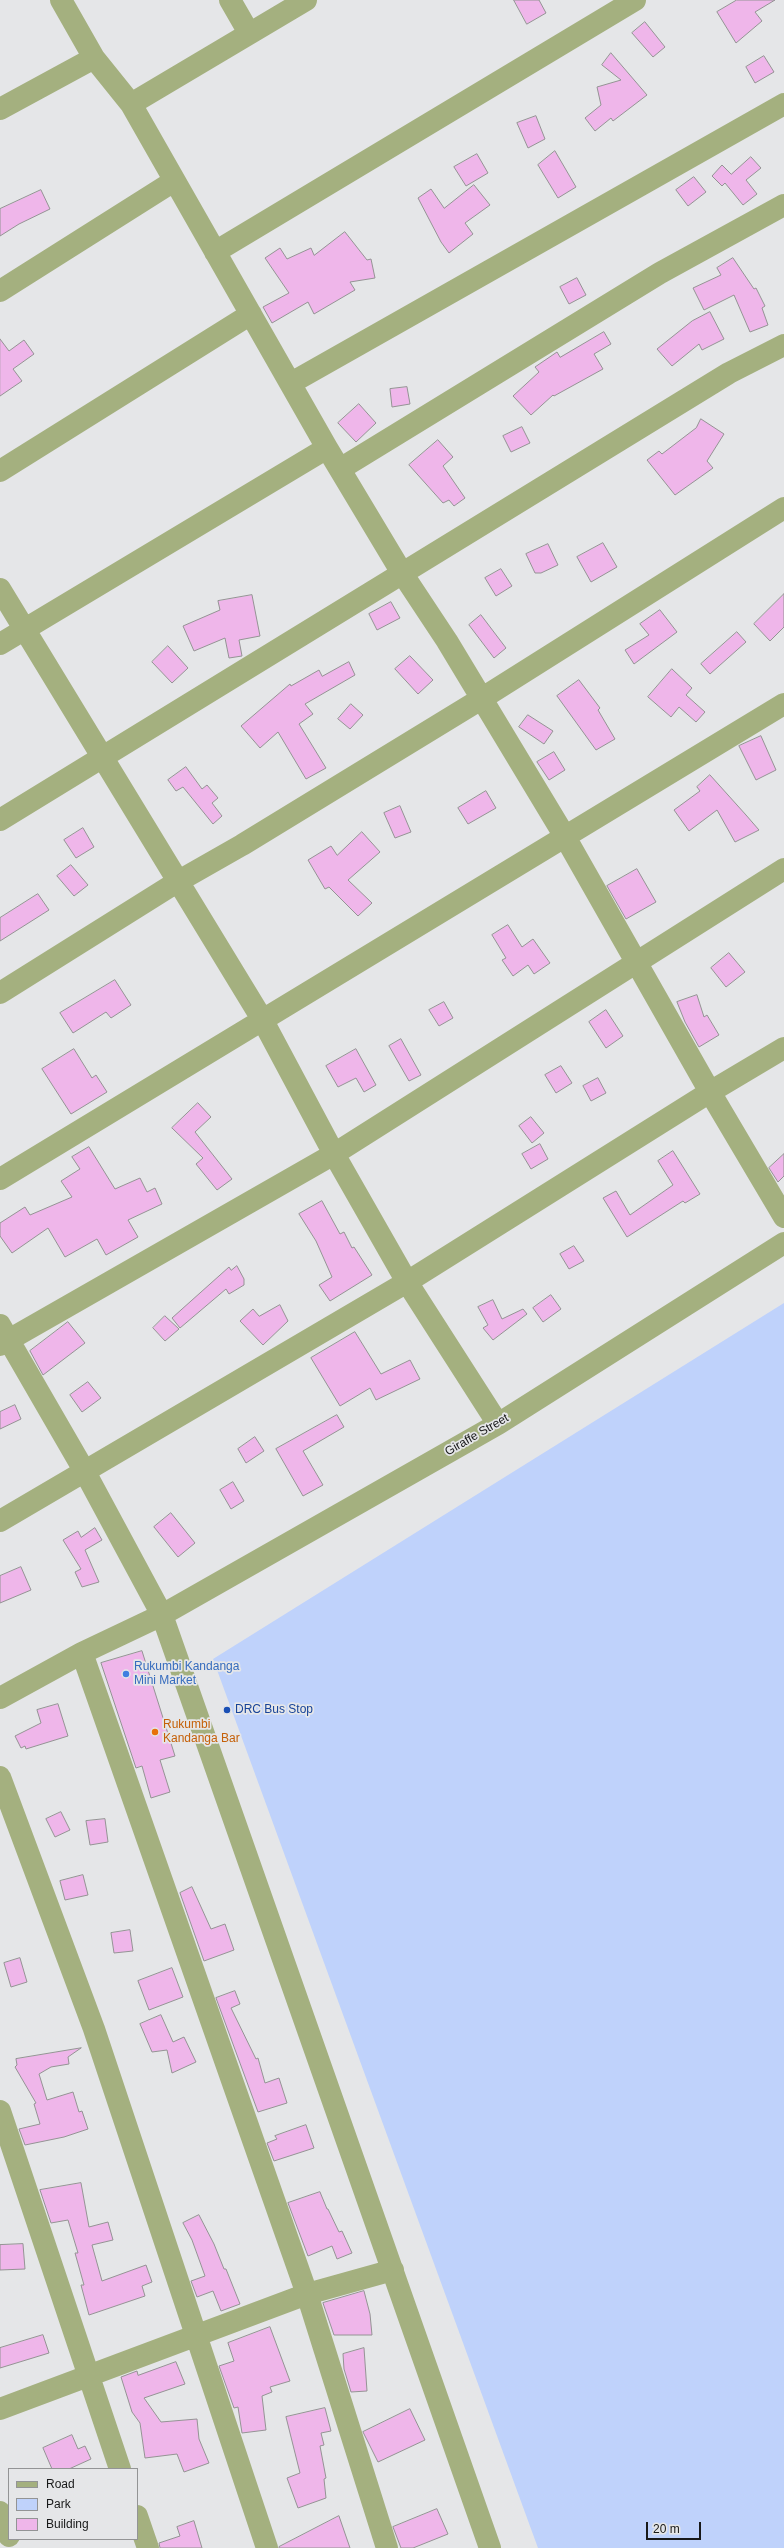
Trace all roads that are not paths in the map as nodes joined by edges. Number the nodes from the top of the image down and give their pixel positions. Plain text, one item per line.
1 (61, 0) edge
2 (230, 0) edge
3 (306, 0) edge
4 (635, 0) edge
5 (249, 33) junction
6 (94, 58) junction
7 (131, 104) junction
8 (784, 104) edge
9 (0, 109) edge
10 (174, 181) junction
11 (784, 204) edge
12 (215, 252) junction
13 (0, 291) edge
14 (251, 314) junction
15 (784, 345) edge
16 (291, 383) junction
17 (327, 448) junction
18 (340, 469) junction
19 (0, 472) edge
20 (784, 508) edge
21 (402, 573) junction
22 (0, 589) edge
23 (25, 629) junction
24 (0, 644) edge
25 (481, 699) junction
26 (784, 704) edge
27 (102, 760) junction
28 (0, 820) edge
29 (564, 835) junction
30 (784, 870) edge
31 (177, 882) junction
32 (637, 962) junction
33 (0, 993) edge
34 (262, 1019) junction
35 (784, 1048) edge
36 (710, 1092) junction
37 (334, 1154) junction
38 (0, 1180) edge
39 (784, 1217) edge
40 (784, 1243) edge
41 (407, 1282) junction
42 (3, 1336) edge
43 (498, 1424) junction
44 (85, 1472) junction
45 (0, 1521) edge
46 (162, 1615) junction
47 (82, 1653) junction
48 (0, 1698) edge
49 (0, 1777) edge
50 (0, 2112) edge
51 (394, 2270) junction
52 (307, 2294) junction
53 (196, 2335) junction
54 (88, 2376) junction
55 (0, 2410) edge
56 (120, 2468) edge
57 (0, 2512) edge
58 (138, 2519) edge
59 (8, 2533) edge
60 (148, 2548) edge
61 (267, 2548) edge
62 (387, 2548) edge
63 (490, 2548) edge

1 - 6 street
2 - 5 street
3 - 5 street
4 - 12 street
5 - 7 street
6 - 7 street
6 - 9 street
7 - 10 street
8 - 16 street
10 - 12 street
10 - 13 street
11 - 18 street
12 - 14 street
14 - 16 street
14 - 19 street
15 - 21 street
16 - 17 street
17 - 18 street
17 - 23 street
18 - 21 street
20 - 25 street
21 - 25 street
21 - 27 street
22 - 23 street
23 - 24 street
23 - 27 street
25 - 29 street
25 - 31 street
26 - 29 street
27 - 28 street
27 - 31 street
29 - 32 street
29 - 34 street
30 - 32 street
31 - 33 street
31 - 34 street
32 - 36 street
32 - 37 street
34 - 37 street
34 - 38 street
35 - 36 street
36 - 39 street
36 - 41 street
37 - 41 street
37 - 42 street
40 - 43 street, Giraffe Street
41 - 43 street
41 - 44 street
42 - 44 street
43 - 46 street, Giraffe Street
44 - 45 street
44 - 46 street
46 - 47 street, Giraffe Street
46 - 51 street
47 - 48 street, Giraffe Street
47 - 52 street
49 - 53 street
50 - 54 street
51 - 52 street
51 - 63 street
52 - 53 street
52 - 62 street
53 - 54 street
53 - 61 street
54 - 55 street
54 - 56 street
57 - 59 street
58 - 60 street

